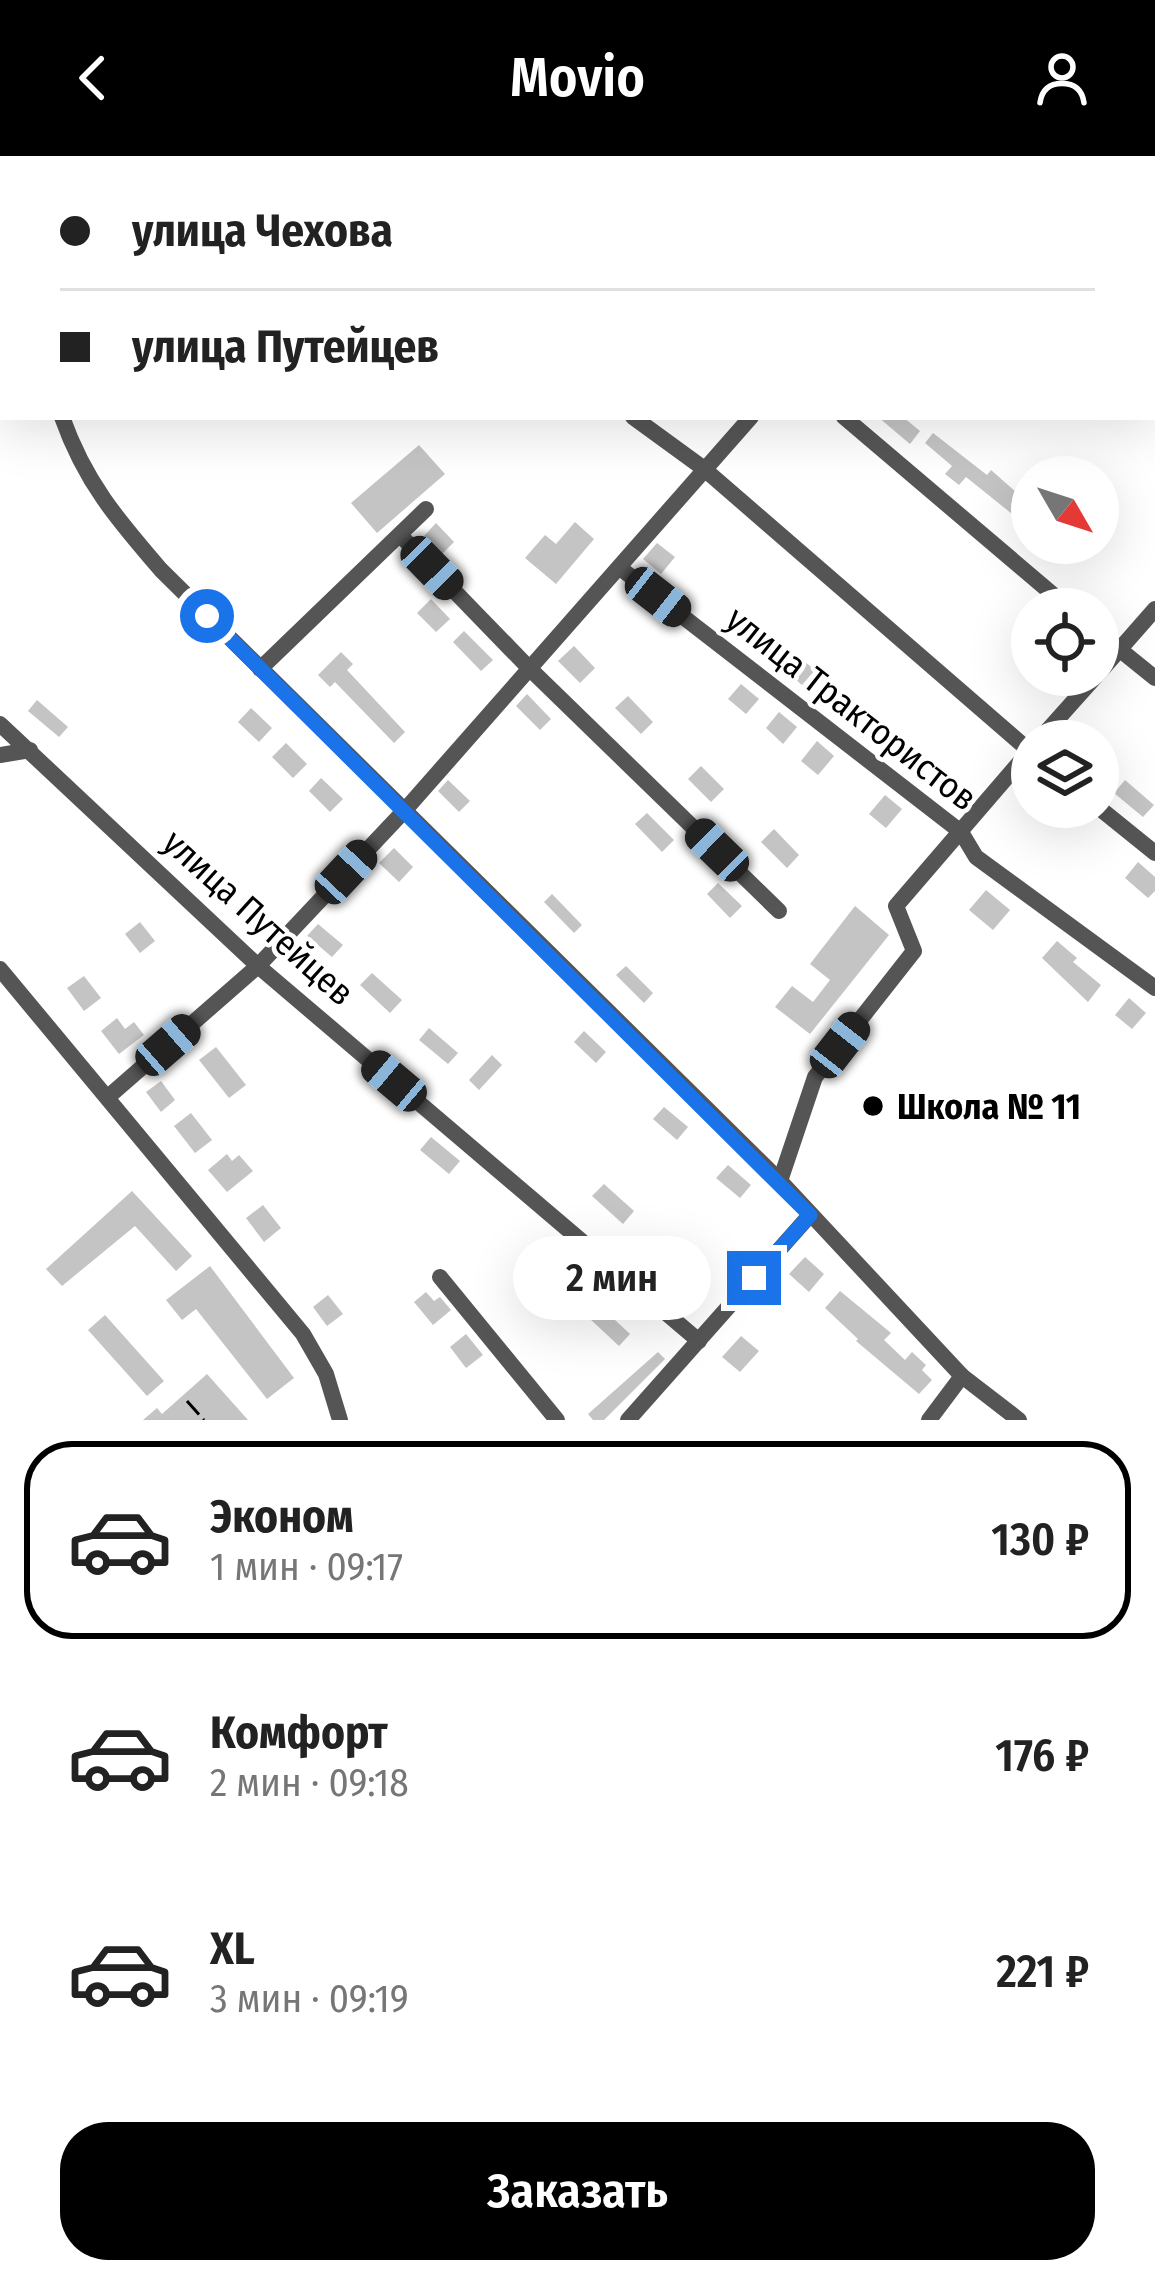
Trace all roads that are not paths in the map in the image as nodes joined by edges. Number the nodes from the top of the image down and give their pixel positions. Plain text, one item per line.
1 (63, 420) edge
2 (637, 420) edge
3 (748, 420) edge
4 (848, 420) edge
5 (703, 468) junction
6 (426, 509) dead end
7 (400, 535) junction
8 (620, 568) junction
9 (1045, 588) edge
10 (1155, 609) edge
11 (1119, 650) joint
12 (530, 668) junction
13 (260, 669) junction
14 (1155, 679) edge
15 (1078, 696) edge
16 (1057, 720) edge
17 (0, 724) edge
18 (1011, 729) edge
19 (30, 750) junction
20 (0, 755) edge
21 (1011, 774) edge
22 (404, 810) junction
23 (1119, 823) edge
24 (961, 832) junction
25 (1155, 853) edge
26 (779, 911) dead end
27 (259, 966) junction
28 (0, 969) edge
29 (1155, 988) edge
30 (108, 1097) junction
31 (780, 1181) junction
32 (810, 1215) junction
33 (440, 1277) dead end
34 (699, 1341) junction
35 (962, 1376) junction
36 (340, 1420) edge
37 (557, 1420) edge
38 (628, 1420) edge
39 (929, 1420) edge
40 (1019, 1420) edge

1 - 13 street
2 - 5 street
3 - 5 street
4 - 9 street
5 - 8 street
5 - 18 street
6 - 7 street
7 - 12 street
7 - 13 street
8 - 12 street
8 - 24 street, улица Трактористов
10 - 11 street
11 - 14 street
12 - 22 street
12 - 26 street
13 - 22 street
15 - 16 street
17 - 19 street, улица Путейцев
19 - 20 street
19 - 27 street, улица Путейцев
21 - 24 street
22 - 27 street
22 - 31 street
23 - 25 street
24 - 29 street, улица Трактористов
24 - 31 street
27 - 30 street
27 - 34 street, улица Путейцев
28 - 30 street
30 - 36 street
31 - 32 street
32 - 34 street
32 - 35 street
33 - 37 street
34 - 38 street
35 - 39 street
35 - 40 street

